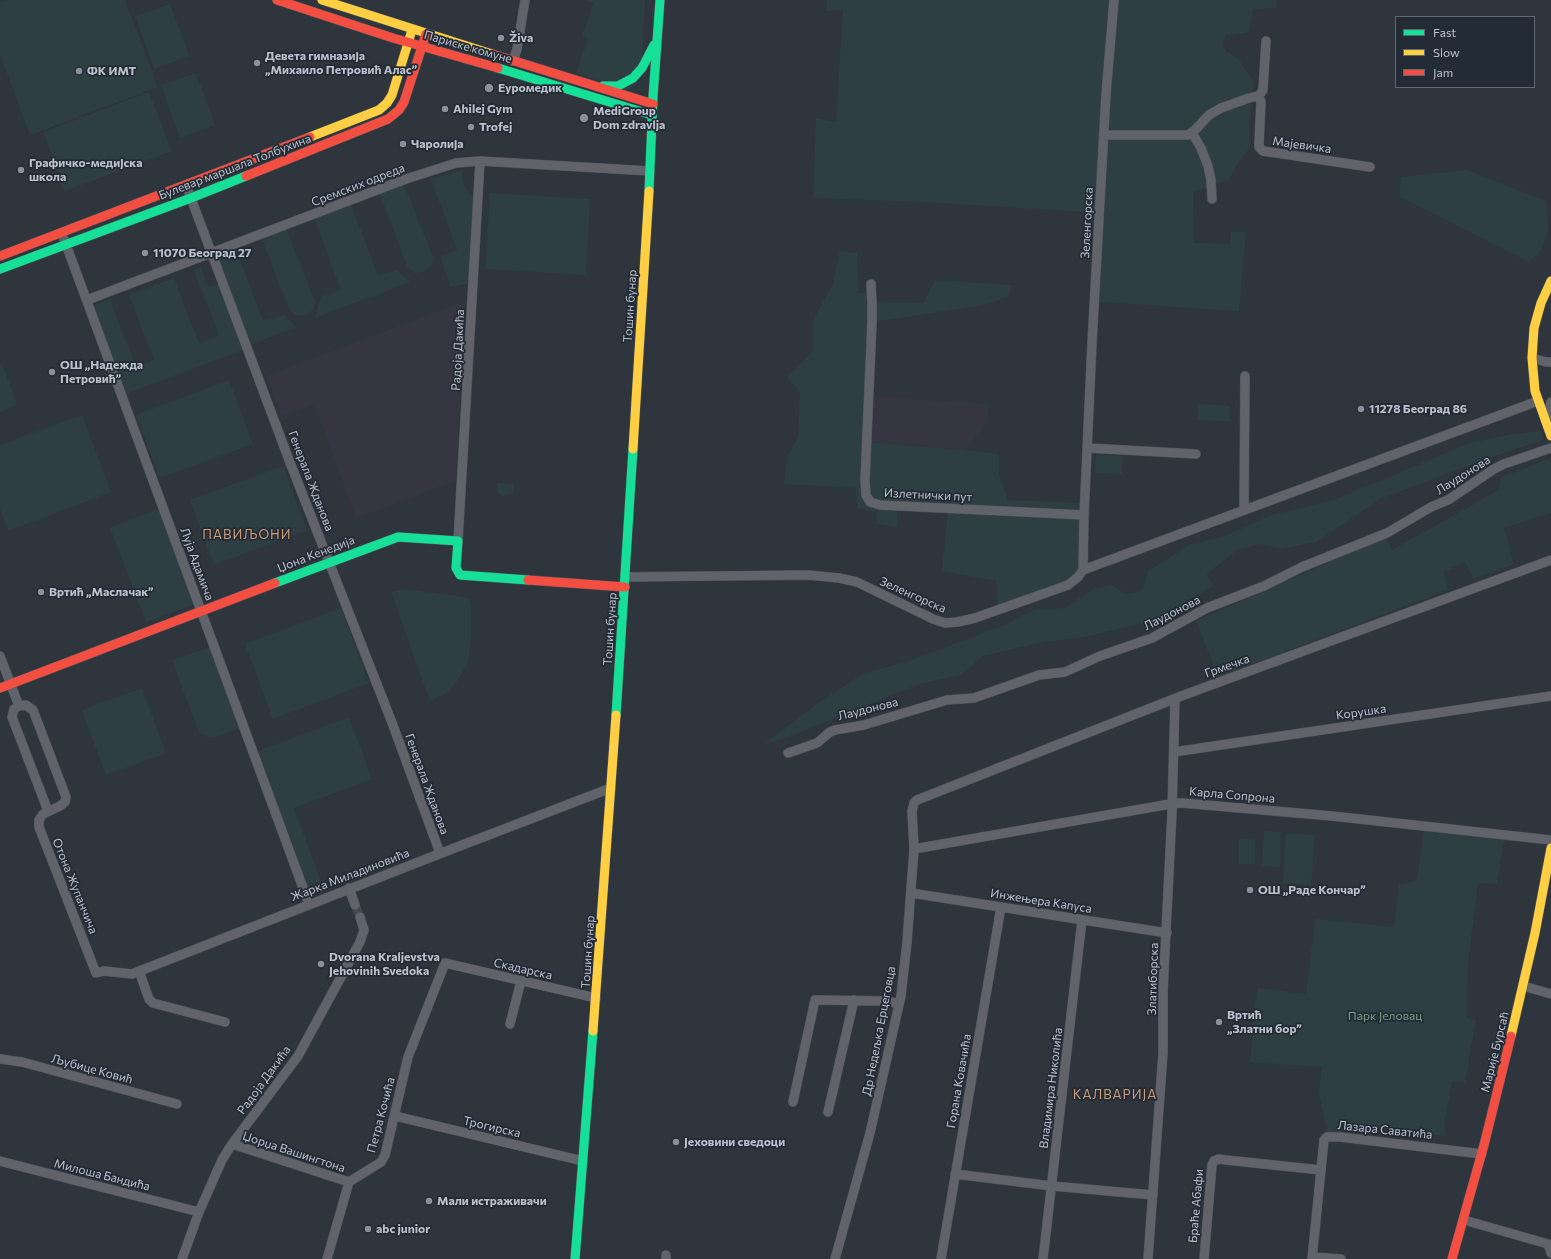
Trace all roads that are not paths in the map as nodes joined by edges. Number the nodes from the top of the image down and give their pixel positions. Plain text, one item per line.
1 (277, 0) edge
2 (322, 0) edge
3 (525, 0) edge
4 (660, 0) edge
5 (1114, 0) edge
6 (336, 2) edge
7 (412, 30) junction
8 (426, 34) junction
9 (658, 38) junction
10 (1266, 41) dead end
11 (408, 42) junction
12 (422, 46) junction
13 (513, 61) junction
14 (593, 86) junction
15 (1258, 97) junction
16 (653, 104) junction
17 (652, 115) junction
18 (1192, 133) junction
19 (1104, 135) junction
20 (480, 161) junction
21 (1370, 167) dead end
22 (650, 171) junction
23 (186, 185) junction
24 (191, 198) junction
25 (1212, 199) dead end
26 (62, 232) junction
27 (66, 244) junction
28 (212, 253) junction
29 (0, 256) edge
30 (0, 268) edge
31 (1551, 281) edge
32 (870, 284) dead end
33 (87, 300) junction
34 (1532, 358) junction
35 (1551, 362) edge
36 (1245, 376) dead end
37 (1538, 401) junction
38 (1551, 402) edge
39 (1551, 416) edge
40 (1551, 436) edge
41 (1088, 448) junction
42 (1551, 448) edge
43 (1196, 454) dead end
44 (1244, 510) junction
45 (1084, 515) junction
46 (458, 542) junction
47 (1551, 560) edge
48 (329, 562) junction
49 (1083, 570) junction
50 (625, 577) junction
51 (625, 587) junction
52 (201, 611) junction
53 (0, 656) edge
54 (10, 684) junction
55 (0, 688) edge
56 (1551, 696) edge
57 (1175, 699) junction
58 (19, 706) junction
59 (1174, 752) junction
60 (788, 753) dead end
61 (611, 788) junction
62 (914, 803) joint
63 (1173, 804) junction
64 (48, 811) junction
65 (1551, 840) edge
66 (1551, 848) edge
67 (914, 849) junction
68 (440, 853) junction
69 (1548, 881) edge
70 (349, 888) junction
71 (911, 893) junction
72 (309, 904) junction
73 (355, 904) tunnel mouth
74 (1001, 907) junction
75 (360, 917) tunnel mouth
76 (1082, 920) junction
77 (1167, 933) junction
78 (445, 963) joint
79 (139, 972) junction
80 (96, 973) joint
81 (521, 981) junction
82 (1523, 986) junction
83 (1551, 994) edge
84 (596, 998) junction
85 (854, 1000) junction
86 (899, 1004) junction
87 (225, 1022) dead end
88 (510, 1024) dead end
89 (0, 1059) edge
90 (792, 1102) dead end
91 (177, 1104) dead end
92 (828, 1112) dead end
93 (395, 1116) junction
94 (232, 1144) junction
95 (1482, 1154) junction
96 (583, 1160) junction
97 (0, 1161) edge
98 (1321, 1170) junction
99 (955, 1174) junction
100 (349, 1182) junction
101 (1052, 1186) junction
102 (1153, 1194) junction
103 (199, 1212) junction
104 (1464, 1220) junction
105 (1551, 1253) edge
106 (1312, 1258) edge
107 (182, 1259) edge
108 (327, 1259) edge
109 (575, 1259) edge
110 (835, 1259) edge
111 (941, 1259) edge
112 (1043, 1259) edge
113 (1148, 1259) edge
114 (1204, 1259) edge
115 (1341, 1259) edge
116 (1452, 1259) edge

1 - 11 street, Париске комуне
2 - 6 street, Париске комуне
3 - 13 street
4 - 9 street, Тошин бунар
5 - 19 street, Зеленгорска
6 - 7 street, Париске комуне
7 - 8 street, Париске комуне
7 - 11 street, Булевар маршала Толбухина
8 - 12 street, Булевар маршала Толбухина
8 - 13 street, Париске комуне
9 - 14 street
9 - 16 street, Тошин бунар
10 - 15 street, Мајевичка
11 - 12 street, Париске комуне
11 - 23 street, Булевар маршала Толбухина
12 - 17 street, Париске комуне
12 - 24 street, Булевар маршала Толбухина
13 - 14 street, Париске комуне
14 - 16 street, Париске комуне
15 - 18 street
15 - 21 street, Мајевичка
16 - 17 street, Тошин бунар
17 - 22 street, Тошин бунар
18 - 19 street
18 - 25 street
19 - 41 street, Зеленгорска
20 - 22 street, Сремских одреда
20 - 28 street, Сремских одреда
20 - 46 street, Радоја Дакића
22 - 50 street, Тошин бунар
23 - 24 street, Генерала Жданова
23 - 26 street, Булевар маршала Толбухина
24 - 27 street, Булевар маршала Толбухина
24 - 28 street, Генерала Жданова
26 - 27 street, Луја Адамича
26 - 29 street, Булевар маршала Толбухина
27 - 30 street, Булевар маршала Толбухина
27 - 33 street, Луја Адамича
28 - 33 street, Сремских одреда
28 - 48 street, Генерала Жданова
31 - 34 street
32 - 45 street, Излетнички пут
33 - 52 street, Луја Адамича
34 - 35 street
34 - 37 street
36 - 44 street
37 - 40 street
37 - 44 street
38 - 39 street
41 - 43 street
41 - 45 street, Зеленгорска
42 - 60 street, Лаудонова
44 - 49 street
45 - 49 street, Зеленгорска
46 - 48 street, Џона Кенедија
46 - 51 street
47 - 57 street, Грмечка
48 - 52 street, Џона Кенедија
48 - 68 street, Генерала Жданова
49 - 50 street, Зеленгорска
50 - 51 street, Тошин бунар
51 - 61 street, Тошин бунар
52 - 54 street, Џона Кенедија
52 - 72 street, Луја Адамича
53 - 54 street
54 - 55 street, Џона Кенедија
54 - 58 street
56 - 59 street, Корушка
57 - 59 street, Златиборска
57 - 62 street, Грмечка
58 - 64 street
58 - 64 street, Отона Жупанчича
59 - 63 street, Златиборска
61 - 68 street, Жарка Миладиновића
61 - 84 street, Тошин бунар
62 - 67 street, Др Недељка Ерцеговца
63 - 65 street, Карла Сопрона
63 - 67 street, Карла Сопрона
63 - 77 street, Златиборска
64 - 80 street, Отона Жупанчича
66 - 69 street, Марије Бурсаћ
67 - 71 street, Др Недељка Ерцеговца
68 - 70 street, Жарка Миладиновића
69 - 82 street, Марије Бурсаћ
70 - 72 street, Жарка Миладиновића
70 - 73 street
71 - 74 street, Инжењера Капуса
71 - 86 street, Др Недељка Ерцеговца
72 - 79 street, Жарка Миладиновића
74 - 76 street, Инжењера Капуса
74 - 99 street, Горана Ковачића
75 - 94 street, Радоја Дакића
76 - 77 street, Инжењера Капуса
76 - 101 street, Владимира Николића
77 - 102 street, Златиборска
78 - 81 street, Скадарска
78 - 93 street, Петра Кочића
79 - 80 street, Жарка Миладиновића
79 - 87 street
81 - 84 street, Скадарска
81 - 88 street
82 - 83 street
82 - 95 street, Марије Бурсаћ
84 - 96 street, Тошин бунар
85 - 86 street
85 - 90 street
85 - 92 street
86 - 110 street, Др Недељка Ерцеговца
89 - 91 street, Љубице Ковић
93 - 96 street, Трогирска
93 - 100 street, Петра Кочића
94 - 100 street, Џорџа Вашингтона
94 - 103 street, Радоја Дакића
95 - 98 street, Лазара Саватића
95 - 104 street, Марије Бурсаћ
96 - 109 street, Тошин бунар
97 - 103 street, Милоша Бандића
98 - 106 street
98 - 114 street, Браће Абафи
99 - 101 street
99 - 111 street, Горана Ковачића
100 - 108 street
101 - 102 street
101 - 112 street, Владимира Николића
102 - 113 street, Златиборска
103 - 107 street, Радоја Дакића
104 - 105 street
104 - 116 street, Марије Бурсаћ
106 - 115 street

